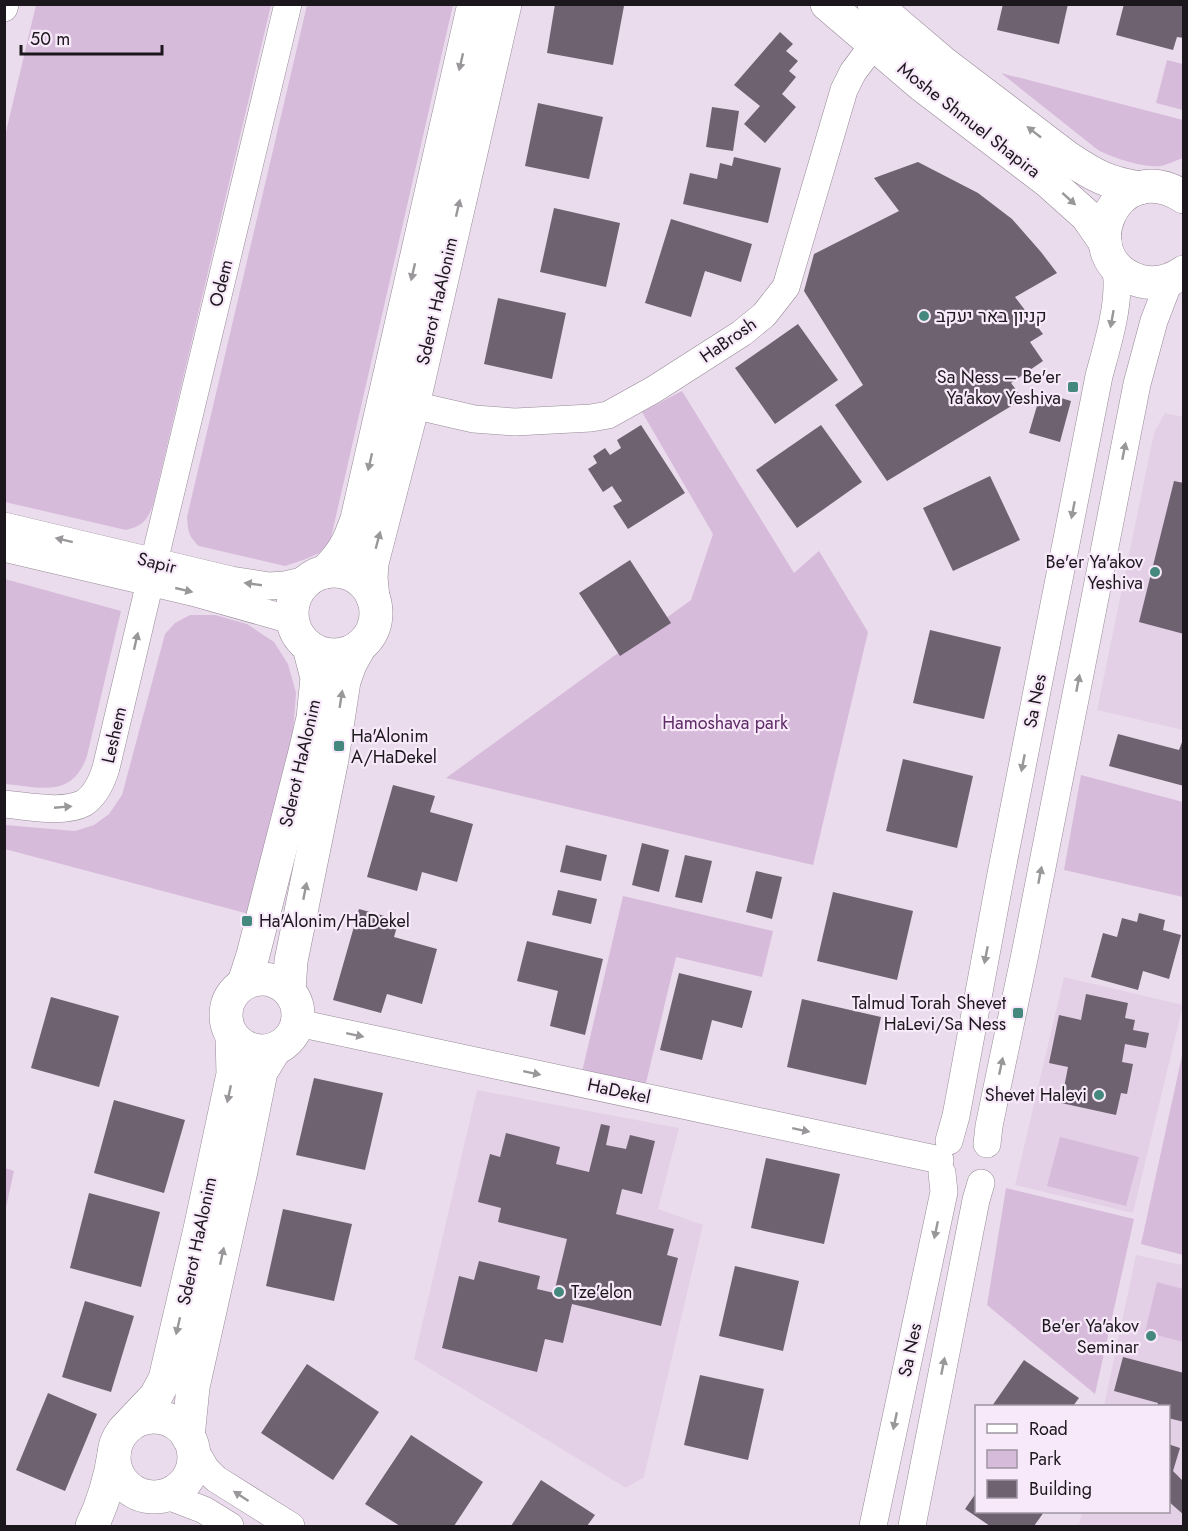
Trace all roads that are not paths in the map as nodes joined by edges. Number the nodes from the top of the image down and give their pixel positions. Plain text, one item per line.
1 (288, 4) edge
2 (474, 4) edge
3 (505, 4) edge
4 (827, 4) edge
5 (874, 4) edge
6 (874, 44) junction
7 (1167, 189) edge
8 (1109, 252) junction
9 (1181, 274) edge
10 (413, 405) junction
11 (4, 526) edge
12 (4, 548) edge
13 (152, 572) junction
14 (318, 575) junction
15 (373, 598) junction
16 (301, 636) junction
17 (360, 646) junction
18 (4, 804) edge
19 (244, 983) junction
20 (289, 990) junction
21 (298, 1023) junction
22 (232, 1036) junction
23 (275, 1049) junction
24 (987, 1144) junction
25 (944, 1158) junction
26 (981, 1184) junction
27 (119, 1440) junction
28 (190, 1441) junction
29 (157, 1496) junction
30 (92, 1527) edge
31 (115, 1527) edge
32 (230, 1527) edge
33 (291, 1527) edge
34 (873, 1527) edge
35 (912, 1527) edge

1 - 13 street, Odem
2 -> 14 main road, Sderot HaAlonim
10 -> 3 main road, Sderot HaAlonim
4 - 6 main road, Moshe Shmuel Shapira
7 -> 5 main road, Moshe Shmuel Shapira
6 -> 8 main road, Moshe Shmuel Shapira
6 - 10 street, HaBrosh
7 - 8 main road
8 - 9 main road, Moshe Shmuel Shapira
8 -> 25 street, Sa Nes
24 -> 9 street
15 -> 10 main road, Sderot HaAlonim
13 -> 11 street, Sapir
12 - 13 street, Sapir
14 -> 13 street, Sapir
13 -> 16 street, Sapir
18 -> 13 street, Leshem
14 - 15 main road
14 - 16 main road
15 - 17 main road
16 - 17 main road
16 - 19 main road, Sderot HaAlonim
20 -> 17 main road, Sderot HaAlonim
19 - 20 main road
19 - 22 main road
20 - 21 main road
21 - 23 main road
21 -> 25 street, HaDekel
22 - 23 main road
22 -> 27 main road, Sderot HaAlonim
28 -> 23 main road, Sderot HaAlonim
24 - 25 street
24 - 26 street
25 - 26 street
25 -> 34 street, Sa Nes
35 -> 26 street, Sa Nes
27 - 28 main road
27 - 29 main road
27 - 30 main road
28 - 29 main road, Sderot HaAlonim
33 -> 28 street
29 - 31 main road, Sderot HaAlonim
29 - 32 street

